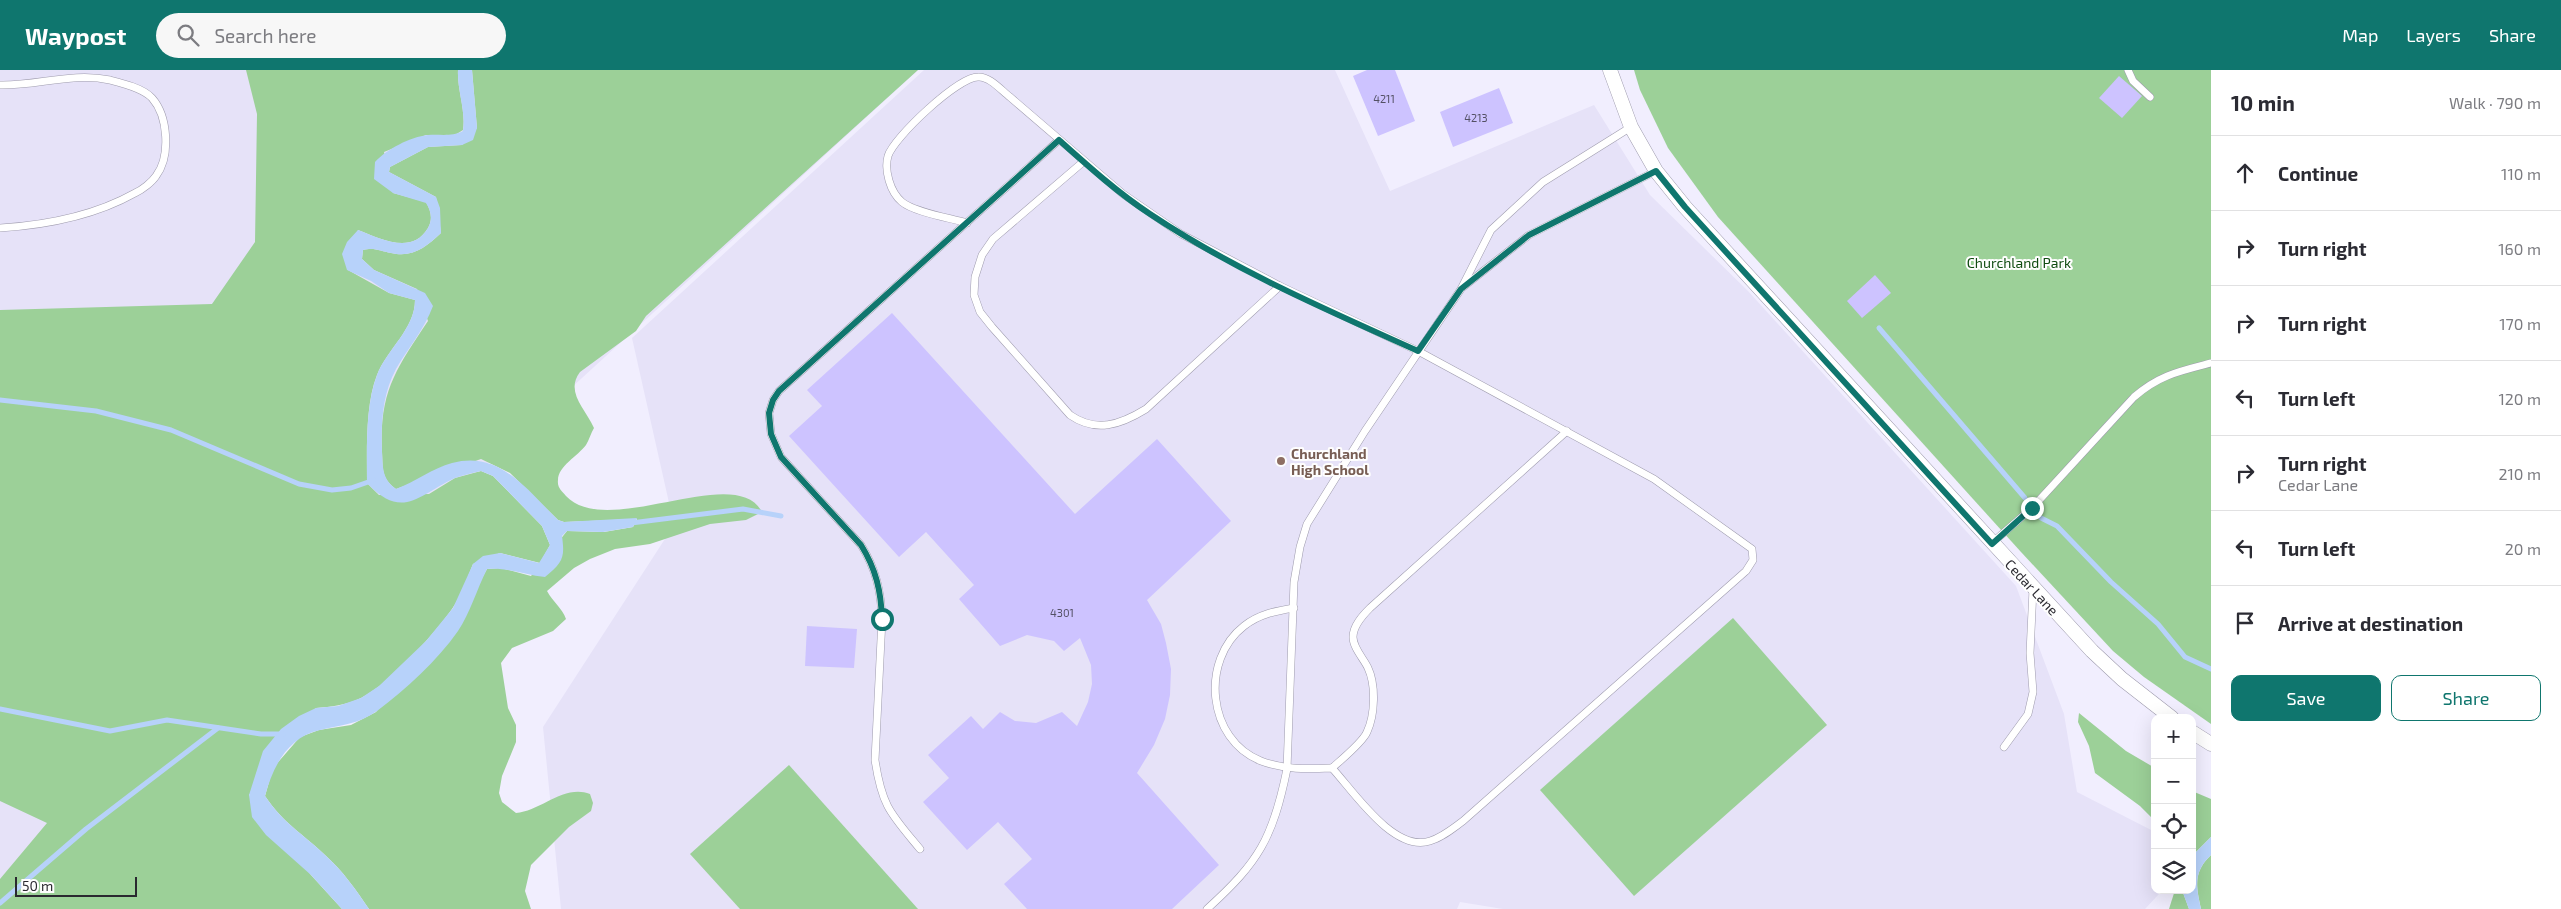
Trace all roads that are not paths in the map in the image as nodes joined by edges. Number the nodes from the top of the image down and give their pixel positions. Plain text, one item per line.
1 (1610, 70) edge
2 (2128, 70) edge
3 (0, 85) edge
4 (2150, 97) dead end
5 (1631, 128) junction
6 (1059, 140) junction
7 (1083, 162) junction
8 (1656, 171) junction
9 (967, 222) junction
10 (0, 228) edge
11 (1280, 286) junction
12 (1461, 289) junction
13 (1418, 351) junction
14 (2211, 363) edge
15 (1567, 431) junction
16 (1992, 544) junction
17 (2033, 590) junction
18 (1294, 608) junction
19 (2167, 714) edge
20 (2196, 735) edge
21 (2211, 744) edge
22 (2004, 747) dead end
23 (1332, 768) junction
24 (1287, 769) junction
25 (920, 849) dead end
26 (1208, 909) edge

1 - 5 street, Cedar Lane
2 - 4 lane
3 - 10 lane
5 - 8 street, Cedar Lane
5 - 12 lane
6 - 7 lane
6 - 9 lane
6 - 9 lane
7 - 11 lane
7 - 11 lane
8 - 12 lane
8 - 16 street, Cedar Lane
9 - 25 lane
11 - 13 lane
12 - 13 lane
13 - 15 lane
13 - 18 lane
14 - 16 lane
15 - 23 lane
15 - 23 lane
16 - 17 street, Cedar Lane
17 - 19 street, Cedar Lane
17 - 22 lane
18 - 24 lane
18 - 24 lane
20 - 21 street
23 - 24 lane
24 - 26 lane

